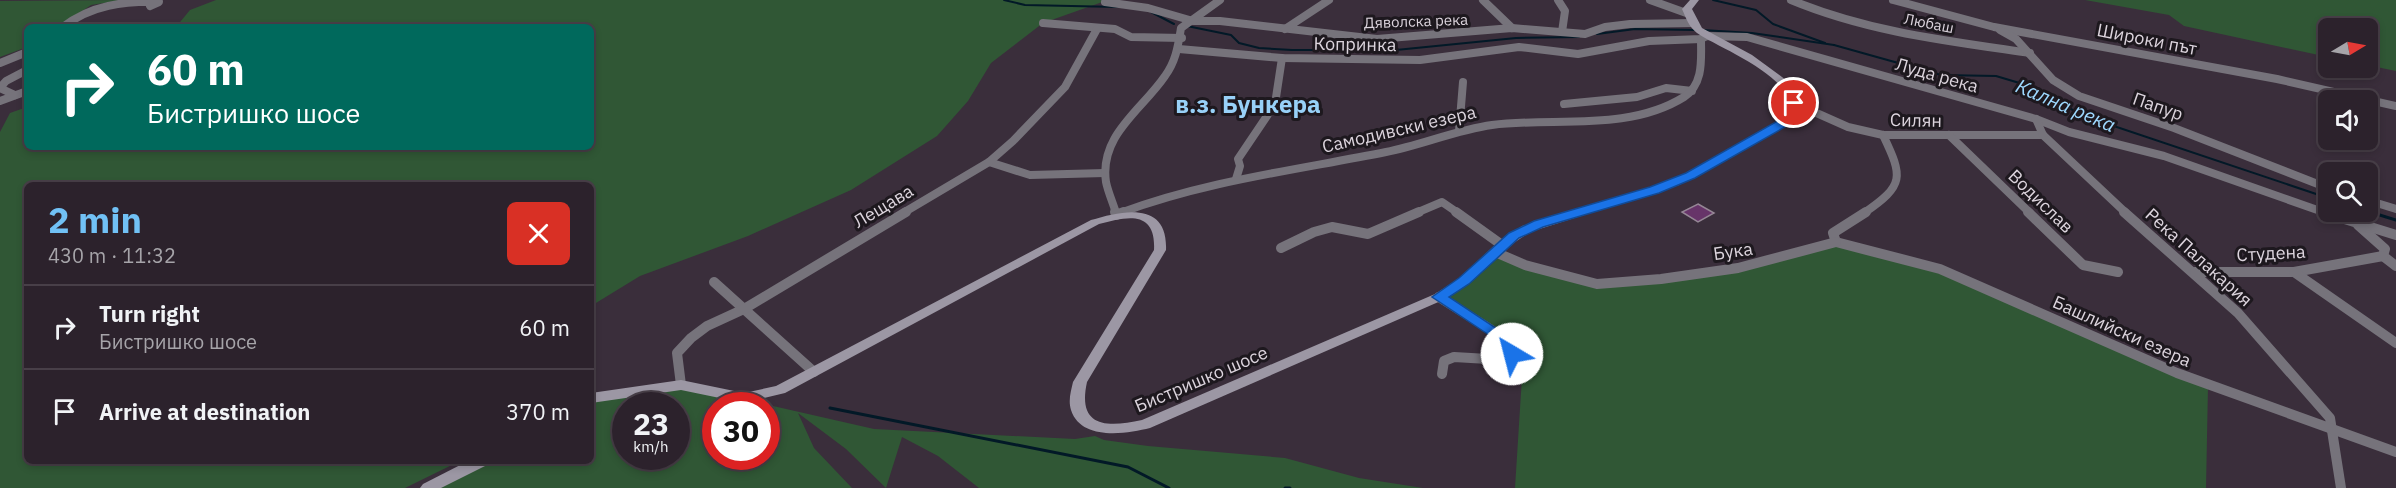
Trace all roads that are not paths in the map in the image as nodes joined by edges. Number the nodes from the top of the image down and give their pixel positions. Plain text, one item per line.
1 (1220, 0) edge
2 (1329, 0) edge
3 (1483, 0) edge
4 (1558, 0) edge
5 (1650, 0) edge
6 (1791, 0) edge
7 (1893, 0) edge
8 (1106, 1) edge
9 (1692, 1) edge
10 (150, 6) dead end
11 (1691, 19) junction
12 (1193, 21) junction
13 (1043, 23) dead end
14 (66, 24) edge
15 (1994, 27) junction
16 (1512, 28) junction
17 (1097, 29) junction
18 (1285, 29) junction
19 (1562, 32) junction
20 (1704, 37) junction
21 (1182, 38) junction
22 (1179, 49) junction
23 (2031, 52) junction
24 (24, 53) edge
25 (1282, 58) junction
26 (0, 63) edge
27 (24, 72) edge
28 (1463, 82) dead end
29 (1692, 91) junction
30 (24, 92) edge
31 (15, 95) junction
32 (0, 101) edge
33 (1794, 103) junction
34 (1564, 104) dead end
35 (2396, 106) edge
36 (2036, 119) junction
37 (1459, 131) junction
38 (1883, 135) junction
39 (1949, 135) junction
40 (2043, 135) junction
41 (989, 162) junction
42 (1105, 173) junction
43 (1236, 179) junction
44 (2318, 184) edge
45 (2378, 203) edge
46 (2396, 209) edge
47 (1116, 215) junction
48 (2354, 223) junction
49 (2396, 235) edge
50 (1836, 242) junction
51 (1281, 248) dead end
52 (1499, 248) junction
53 (2383, 256) junction
54 (2396, 266) edge
55 (2118, 272) dead end
56 (2195, 272) junction
57 (2294, 272) junction
58 (714, 282) dead end
59 (1439, 297) junction
60 (744, 309) junction
61 (2396, 343) edge
62 (814, 372) junction
63 (1442, 374) dead end
64 (681, 385) junction
65 (594, 398) edge
66 (2330, 427) junction
67 (2396, 452) edge
68 (476, 464) edge
69 (428, 488) edge
70 (2342, 488) edge

1 - 12 street
2 - 18 street
3 - 16 street
4 - 19 street
5 - 11 street
6 - 23 street, Любаш
7 - 15 street, Широки път
8 - 12 street, Дяволска река
9 - 11 street
10 - 14 street
11 - 19 street, Дяволска река
11 - 20 street
12 - 18 street, Дяволска река
12 - 21 street
13 - 17 street
15 - 23 street, Папур
15 - 35 street, Широки път
16 - 18 street, Дяволска река
16 - 19 street, Дяволска река
17 - 21 street
17 - 41 street, Лещава
20 - 25 street, Копринка
20 - 29 street
20 - 33 street
20 - 36 street, Луда река
21 - 22 street
22 - 25 street, Копринка
22 - 42 street
23 - 44 street, Папур
24 - 26 street
25 - 43 street
27 - 31 street
28 - 37 street
29 - 34 street
29 - 37 street, Самодивски езера
30 - 31 street
31 - 32 street
33 - 38 street, Силян
33 - 52 street, Бистришко шосе
36 - 40 street, Река Палакария
36 - 48 street, Луда река
37 - 43 street, Самодивски езера
38 - 39 street, Силян
38 - 50 street
39 - 40 street, Силян
39 - 55 street, Водислав
40 - 56 street, Река Палакария
41 - 42 street
41 - 60 street, Лещава
42 - 47 street
43 - 47 street, Самодивски езера
45 - 46 street
47 - 59 street, Бистришко шосе
47 - 62 street, Бистришко шосе
48 - 49 street, Луда река
48 - 53 street
50 - 52 street, Бука
50 - 66 street, Башлийски езера
51 - 52 street, Бука
52 - 59 street, Бистришко шосе
53 - 54 street
53 - 57 street, Студена
56 - 57 street, Студена
56 - 66 street, Река Палакария
57 - 61 street
58 - 60 street
59 - 63 street
60 - 62 street
60 - 64 street, Лещава
62 - 64 street, Бистришко шосе
64 - 65 street, Бистришко шосе
66 - 67 street, Башлийски езера
66 - 70 street, Река Палакария
68 - 69 street

